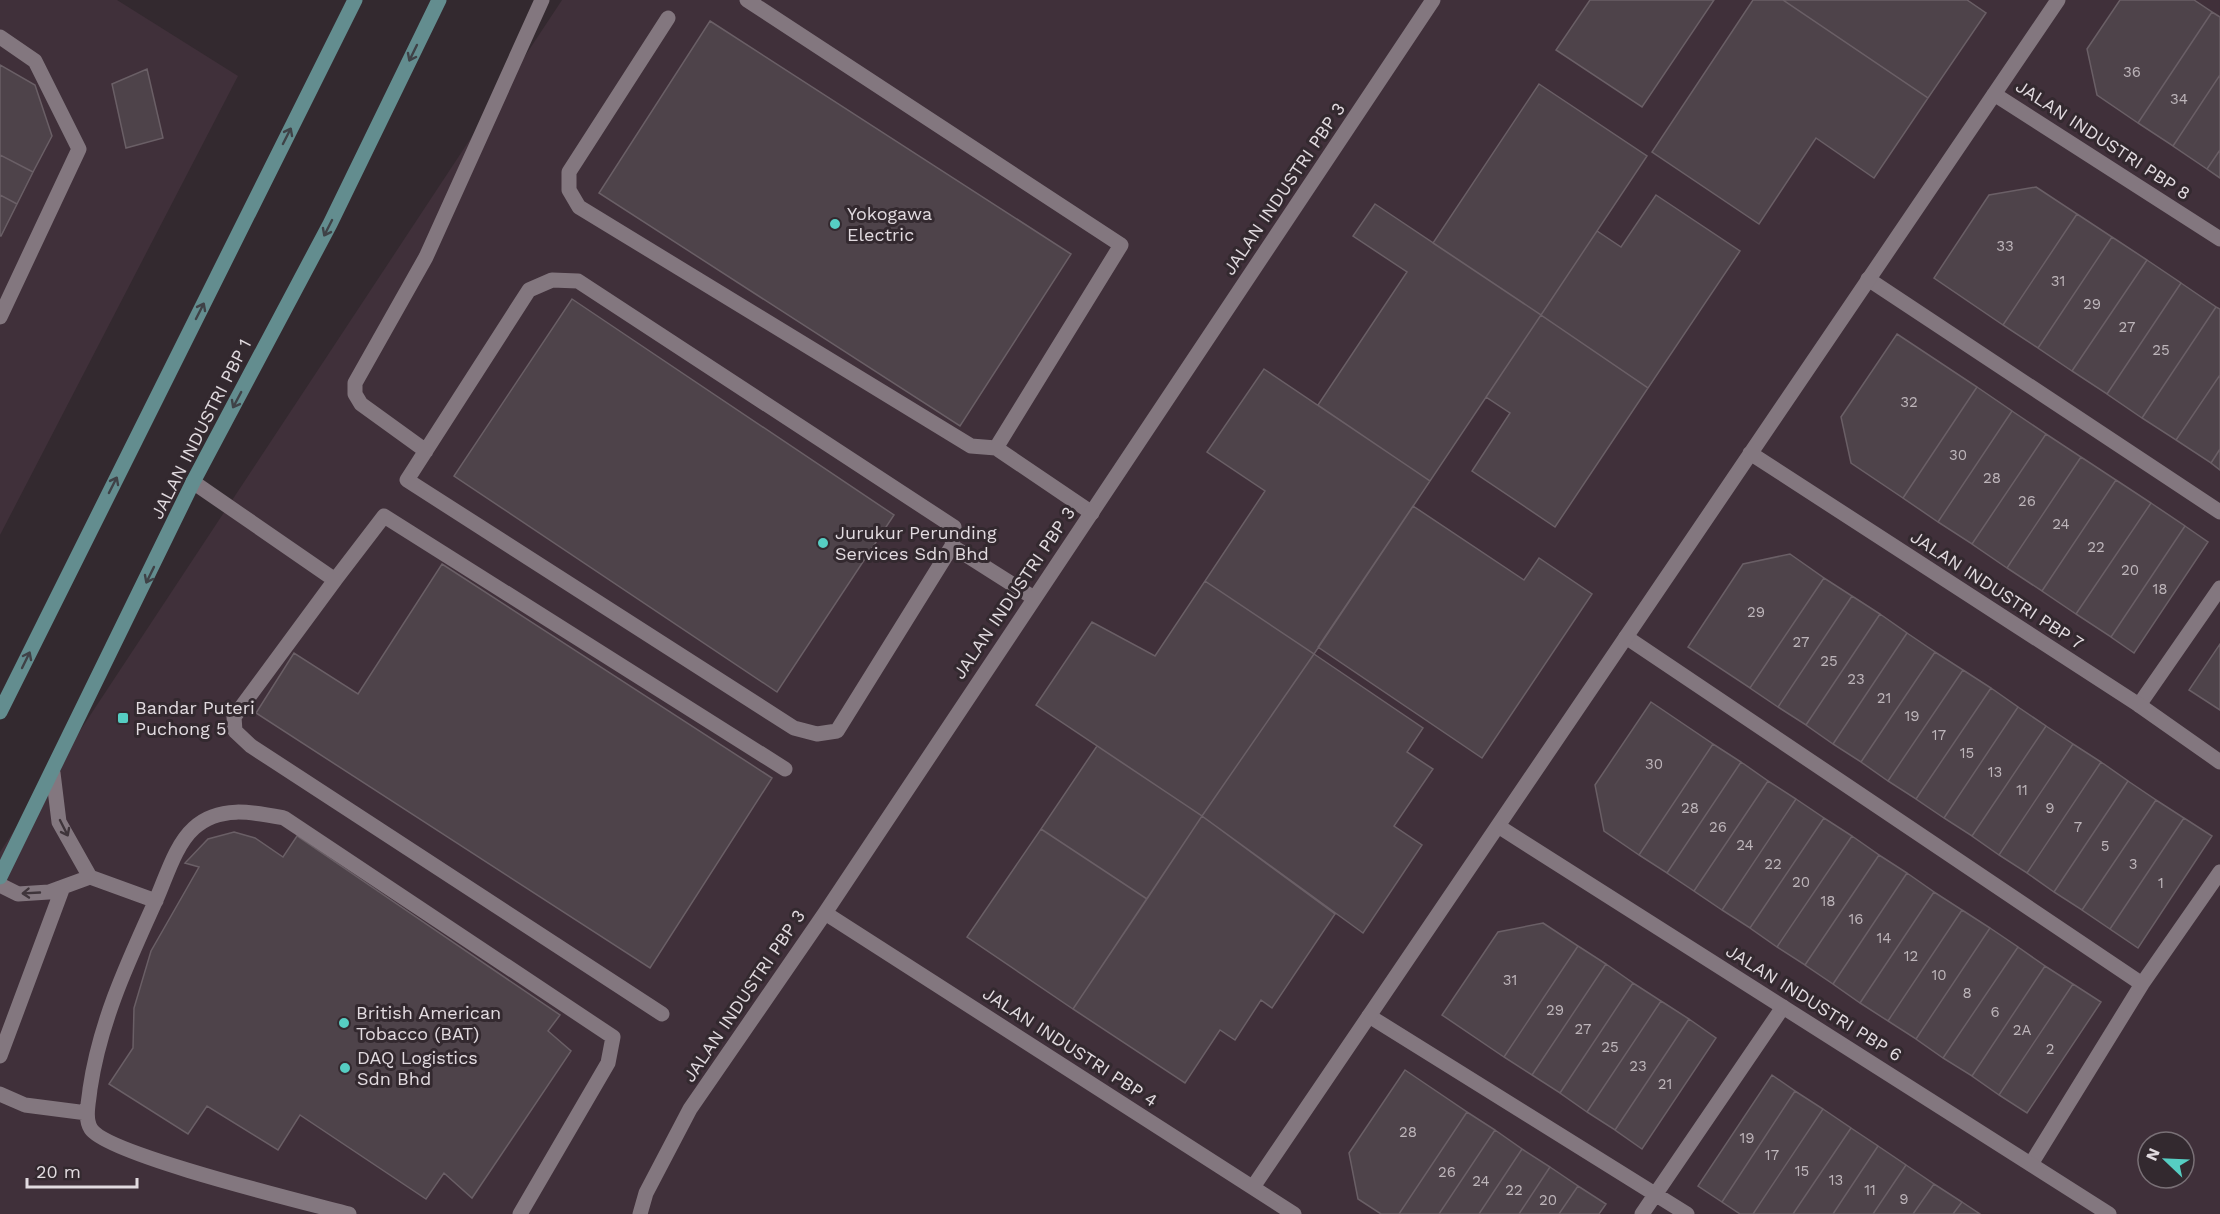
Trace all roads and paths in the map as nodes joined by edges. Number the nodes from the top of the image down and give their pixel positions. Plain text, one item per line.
1 (355, 0) edge
2 (439, 0) edge
3 (542, 0) edge
4 (747, 0) edge
5 (1433, 0) edge
6 (2058, 0) edge
7 (668, 18) dead end
8 (0, 37) edge
9 (1994, 94) junction
10 (2220, 239) edge
11 (1868, 279) junction
12 (0, 317) edge
13 (996, 448) junction
14 (426, 451) junction
15 (1750, 453) junction
16 (193, 482) junction
17 (2220, 512) edge
18 (1092, 513) junction
19 (952, 546) junction
20 (335, 580) junction
21 (2220, 588) edge
22 (1034, 598) junction
23 (1626, 637) junction
24 (2139, 705) junction
25 (0, 712) edge
26 (2220, 762) edge
27 (785, 769) dead end
28 (52, 773) junction
29 (1498, 826) junction
30 (2220, 872) edge
31 (0, 877) edge
32 (90, 877) junction
33 (0, 885) edge
34 (63, 887) junction
35 (156, 901) junction
36 (825, 913) junction
37 (2142, 984) junction
38 (1783, 1006) junction
39 (662, 1014) dead end
40 (1369, 1016) junction
41 (0, 1056) edge
42 (0, 1094) edge
43 (87, 1113) junction
44 (2031, 1164) junction
45 (1253, 1187) junction
46 (1656, 1193) junction
47 (349, 1214) edge
48 (520, 1214) edge
49 (640, 1214) edge
50 (1294, 1214) edge
51 (1642, 1214) edge
52 (1687, 1214) edge
53 (2109, 1214) edge

25 -> 1 main road
2 -> 16 main road, JALAN INDUSTRI PBP 1
3 - 14 street
4 - 13 street
5 - 18 street, JALAN INDUSTRI PBP 3
6 - 9 street
7 - 13 street
8 - 12 street
9 - 10 street, JALAN INDUSTRI PBP 8
9 - 11 street
11 - 15 street
11 - 17 street
13 - 18 street
14 - 19 street
14 - 19 street
15 - 23 street
15 - 24 street, JALAN INDUSTRI PBP 7
16 - 20 street
16 -> 28 main road, JALAN INDUSTRI PBP 1
18 - 22 street, JALAN INDUSTRI PBP 3
19 - 22 street
20 - 27 street
20 - 39 street
21 - 24 street
22 - 36 street, JALAN INDUSTRI PBP 3
23 - 29 street
23 - 37 street
24 - 26 street, JALAN INDUSTRI PBP 7
28 - 31 main road, JALAN INDUSTRI PBP 1
28 -> 32 street
29 - 38 street, JALAN INDUSTRI PBP 6
29 - 40 street
30 - 37 street
32 - 34 street
32 - 35 street
34 -> 33 street
34 - 41 street
35 - 43 street
35 - 48 street
36 - 45 street, JALAN INDUSTRI PBP 4
36 - 49 street, JALAN INDUSTRI PBP 3
37 - 44 street
38 - 44 street, JALAN INDUSTRI PBP 6
38 - 46 street
40 - 45 street
40 - 46 street
42 - 43 street
43 - 47 street
44 - 53 street, JALAN INDUSTRI PBP 6
45 - 50 street, JALAN INDUSTRI PBP 4
46 - 51 street
46 - 52 street

